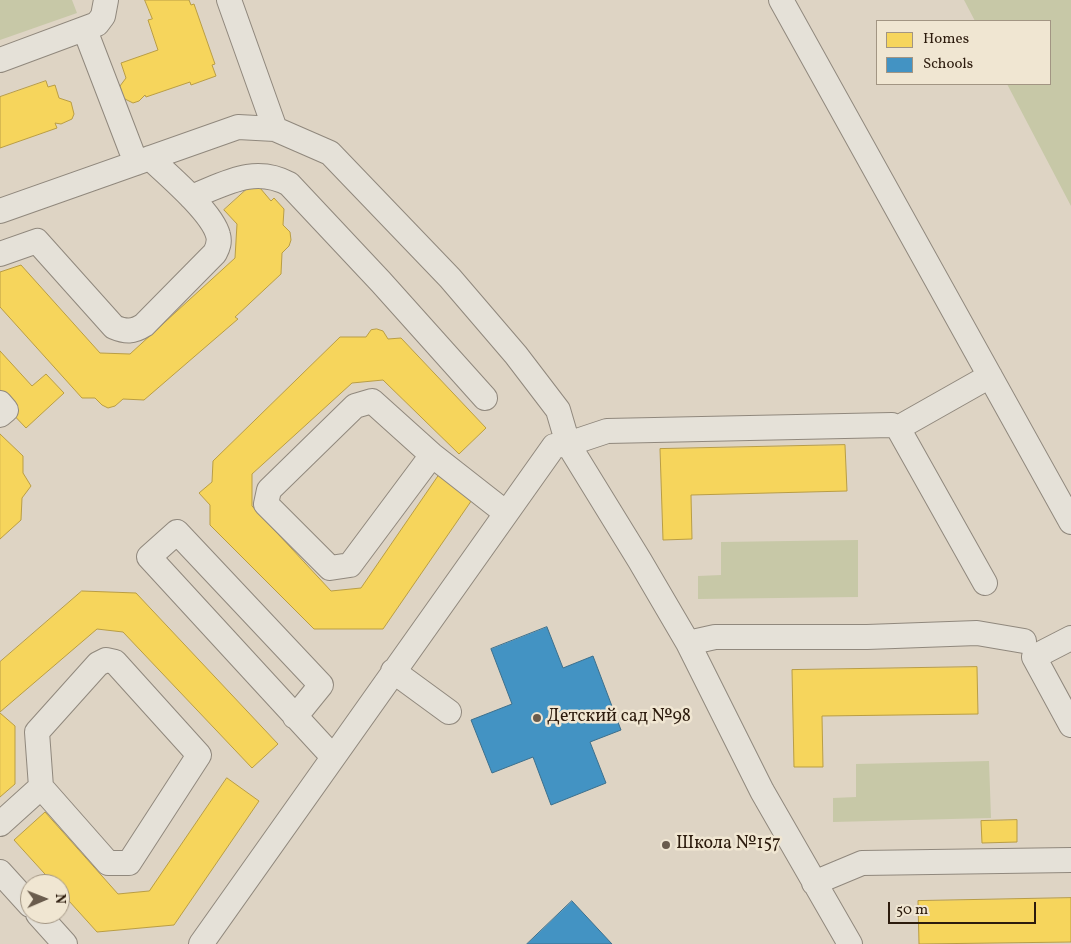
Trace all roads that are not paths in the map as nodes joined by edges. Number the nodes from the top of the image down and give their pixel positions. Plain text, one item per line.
1 (106, 0) edge
2 (229, 0) edge
3 (781, 0) edge
4 (85, 30) junction
5 (0, 60) edge
6 (275, 129) junction
7 (143, 160) junction
8 (191, 197) junction
9 (0, 211) edge
10 (0, 254) edge
11 (990, 376) junction
12 (485, 398) dead end
13 (0, 403) edge
14 (0, 415) edge
15 (898, 428) junction
16 (568, 444) junction
17 (432, 456) junction
18 (506, 513) junction
19 (1071, 522) edge
20 (985, 583) dead end
21 (1071, 638) edge
22 (688, 643) junction
23 (1026, 643) junction
24 (393, 672) junction
25 (449, 712) dead end
26 (295, 717) junction
27 (1071, 725) edge
28 (332, 757) junction
29 (41, 787) junction
30 (0, 824) edge
31 (1071, 860) edge
32 (0, 872) edge
33 (814, 883) junction
34 (20, 895) edge
35 (47, 924) edge
36 (65, 944) edge
37 (201, 944) edge
38 (850, 944) edge

1 - 4 street
2 - 6 street
3 - 11 street
4 - 5 street
4 - 7 street
6 - 7 street
6 - 16 street
7 - 8 street
7 - 9 street
8 - 10 street
8 - 12 street
11 - 15 street
11 - 19 street
13 - 14 street
15 - 16 street
15 - 20 street
16 - 18 street
16 - 22 street
17 - 17 street
17 - 18 street
18 - 24 street
21 - 23 street
22 - 23 street
22 - 33 street
23 - 27 street
24 - 25 street
24 - 28 street
26 - 26 street
26 - 28 street
28 - 37 street
29 - 29 street
29 - 30 street
31 - 33 street
32 - 34 street
33 - 38 street
35 - 36 street

